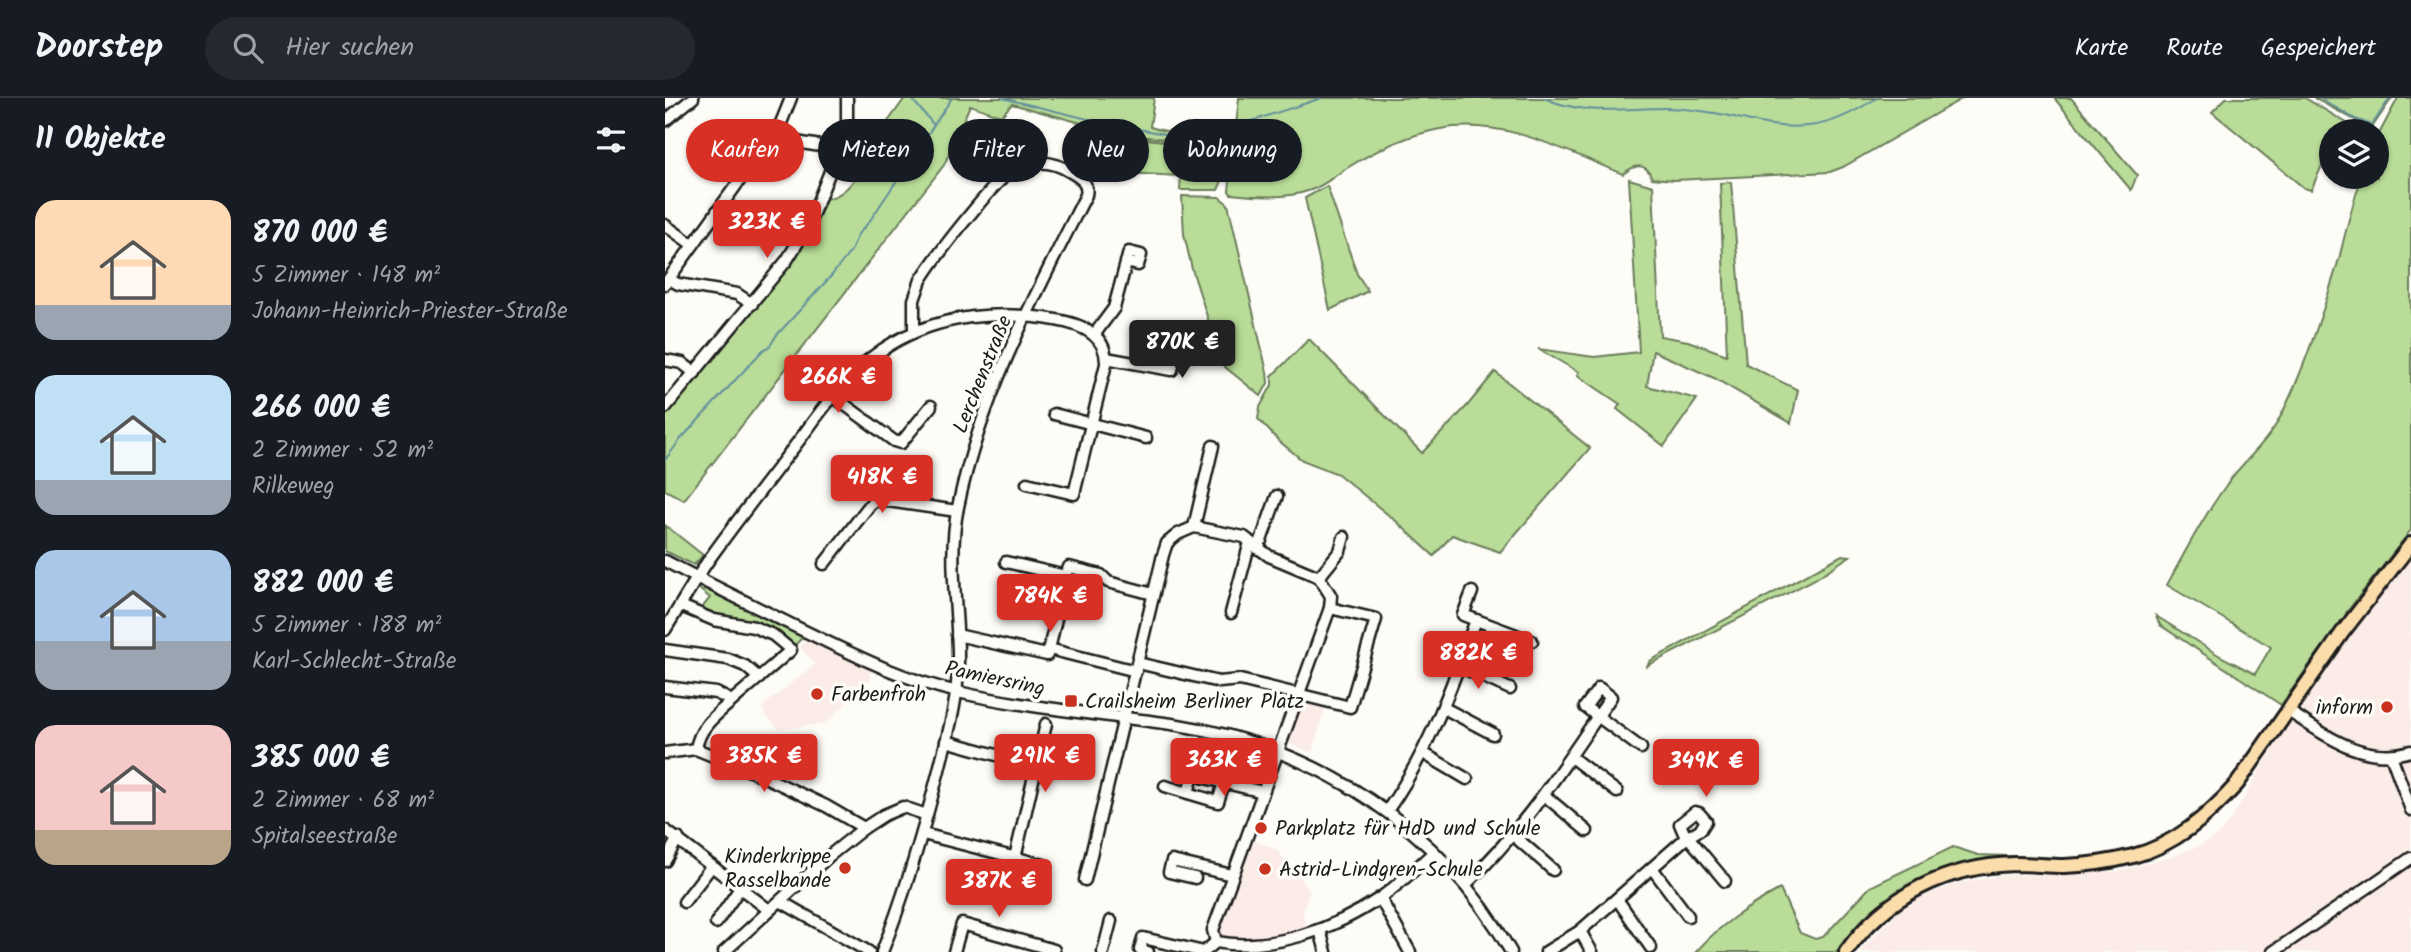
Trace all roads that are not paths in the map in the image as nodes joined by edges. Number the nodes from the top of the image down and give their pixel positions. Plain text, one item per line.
1 (693, 98) edge
2 (791, 98) edge
3 (848, 98) edge
4 (783, 119) edge
5 (847, 119) edge
6 (665, 121) edge
7 (738, 182) edge
8 (826, 182) edge
9 (717, 211) junction
10 (665, 225) edge
11 (808, 226) junction
12 (693, 245) junction
13 (1126, 262) dead end
14 (667, 281) edge
15 (752, 304) junction
16 (1025, 317) junction
17 (914, 332) junction
18 (1094, 335) junction
19 (1106, 358) junction
20 (665, 360) edge
21 (1159, 366) dead end
22 (695, 373) junction
23 (833, 396) junction
24 (931, 406) dead end
25 (665, 408) edge
26 (1055, 414) dead end
27 (1091, 424) junction
28 (1146, 438) dead end
29 (1213, 446) dead end
30 (1027, 483) dead end
31 (1277, 496) dead end
32 (957, 511) junction
33 (1194, 527) junction
34 (1344, 537) dead end
35 (2411, 544) edge
36 (1254, 545) junction
37 (665, 561) edge
38 (1006, 562) dead end
39 (824, 564) dead end
40 (1066, 576) junction
41 (1319, 577) junction
42 (698, 578) junction
43 (1472, 592) dead end
44 (1153, 594) junction
45 (681, 606) junction
46 (1330, 608) junction
47 (1231, 613) dead end
48 (1476, 620) junction
49 (665, 630) edge
50 (957, 635) junction
51 (1532, 641) dead end
52 (1049, 649) junction
53 (665, 650) edge
54 (1459, 666) junction
55 (1137, 667) junction
56 (759, 678) junction
57 (665, 687) edge
58 (1510, 689) dead end
59 (956, 692) junction
60 (1298, 694) junction
61 (732, 701) junction
62 (1444, 708) junction
63 (2287, 710) junction
64 (1124, 719) junction
65 (1045, 724) dead end
66 (1493, 734) dead end
67 (946, 741) junction
68 (1641, 748) dead end
69 (696, 749) junction
70 (1278, 751) junction
71 (2411, 751) edge
72 (665, 753) edge
73 (1423, 753) junction
74 (2391, 755) junction
75 (1571, 757) junction
76 (1036, 766) junction
77 (1467, 779) dead end
78 (1224, 783) junction
79 (1165, 786) dead end
80 (1263, 792) junction
81 (1617, 792) dead end
82 (1188, 793) junction
83 (1544, 795) junction
84 (2411, 810) edge
85 (1387, 811) junction
86 (927, 815) junction
87 (864, 828) junction
88 (665, 830) edge
89 (1587, 831) dead end
90 (923, 834) junction
91 (1513, 835) junction
92 (678, 838) junction
93 (1434, 852) junction
94 (1015, 858) junction
95 (2411, 858) edge
96 (665, 861) edge
97 (1044, 865) dead end
98 (711, 867) junction
99 (1198, 867) junction
100 (1652, 868) junction
101 (1553, 870) dead end
102 (1232, 875) junction
103 (1195, 878) junction
104 (1085, 880) dead end
105 (1725, 881) dead end
106 (1466, 884) junction
107 (740, 888) junction
108 (1191, 891) dead end
109 (1380, 898) junction
110 (1617, 899) junction
111 (780, 901) junction
112 (684, 902) dead end
113 (769, 909) junction
114 (1688, 916) dead end
115 (1111, 921) dead end
116 (716, 923) dead end
117 (1320, 930) junction
118 (1580, 931) junction
119 (2290, 939) junction
120 (1216, 942) junction
121 (1164, 947) edge
122 (1651, 948) dead end
123 (1231, 949) edge
124 (724, 952) edge
125 (869, 952) edge
126 (882, 952) edge
127 (954, 952) edge
128 (1053, 952) edge
129 (1103, 952) edge
130 (1148, 952) edge
131 (1326, 952) edge
132 (1410, 952) edge
133 (1511, 952) edge
134 (1546, 952) edge
135 (1592, 952) edge
136 (1846, 952) edge
137 (2273, 952) edge
138 (2289, 952) edge

1 - 6 street
2 - 4 street
3 - 5 street
7 - 9 street
8 - 11 street
9 - 11 street
9 - 12 street
10 - 12 street
11 - 15 street
12 - 14 street
13 - 18 street
14 - 15 street
15 - 22 street
16 - 17 street
16 - 17 street, Lerchenstraße
16 - 18 street
16 - 32 street, Lerchenstraße
17 - 23 street
18 - 19 street
19 - 21 street
19 - 27 street
20 - 22 street
22 - 25 street
23 - 24 street
23 - 42 street
26 - 27 street
27 - 28 street
27 - 30 street
29 - 33 street
31 - 36 street
32 - 39 street
32 - 50 street, Lerchenstraße
33 - 36 street
33 - 44 street
34 - 41 street
35 - 63 main road
36 - 41 street
36 - 47 street
37 - 42 street, Pamiersring
38 - 40 street
40 - 44 street
40 - 52 street
41 - 46 street
42 - 45 street
42 - 59 street, Pamiersring
43 - 48 street
44 - 55 street
45 - 49 street
45 - 56 street
46 - 60 street
46 - 60 street
48 - 51 street
48 - 54 street
50 - 52 street
50 - 59 street, Lerchenstraße
52 - 55 street
53 - 56 street
54 - 58 street
54 - 62 street
55 - 60 street
55 - 64 street
56 - 61 street
57 - 61 street
59 - 64 street, Pamiersring
59 - 67 street, Lerchenstraße
60 - 70 street
61 - 69 street
62 - 66 street
62 - 73 street
63 - 74 street
63 - 136 main road
64 - 70 street, Pamiersring
64 - 104 street
65 - 76 street
67 - 76 street
67 - 86 street, Lerchenstraße
68 - 75 street
69 - 72 street
69 - 87 street
70 - 80 street
70 - 85 street, Pamiersring
71 - 74 street
73 - 77 street
73 - 85 street
74 - 84 street
75 - 81 street
75 - 83 street
76 - 94 street
78 - 80 street
78 - 82 street
78 - 82 street
79 - 82 street
80 - 102 street
83 - 89 street
83 - 91 street
85 - 93 street, Pamiersring
86 - 87 street
86 - 90 street, Lerchenstraße
87 - 111 street
88 - 92 street
90 - 94 street
90 - 126 street, Lerchenstraße
91 - 101 street
91 - 106 street
92 - 96 street
92 - 98 street
93 - 106 street, Pamiersring
93 - 109 street
94 - 97 street
95 - 119 street
98 - 107 street
98 - 112 street
99 - 102 street
99 - 103 street
99 - 103 street
100 - 105 street
100 - 110 street
100 - 114 street
102 - 120 street
103 - 108 street
106 - 133 street, Pamiersring
107 - 113 street
107 - 116 street
109 - 117 street
109 - 132 street
110 - 118 street
110 - 122 street
111 - 113 street
111 - 125 street
113 - 124 street
115 - 129 street
117 - 123 street
117 - 131 street
118 - 134 street
118 - 135 street
119 - 137 street
119 - 138 street
120 - 121 street
120 - 123 street
121 - 130 street
127 - 128 street

